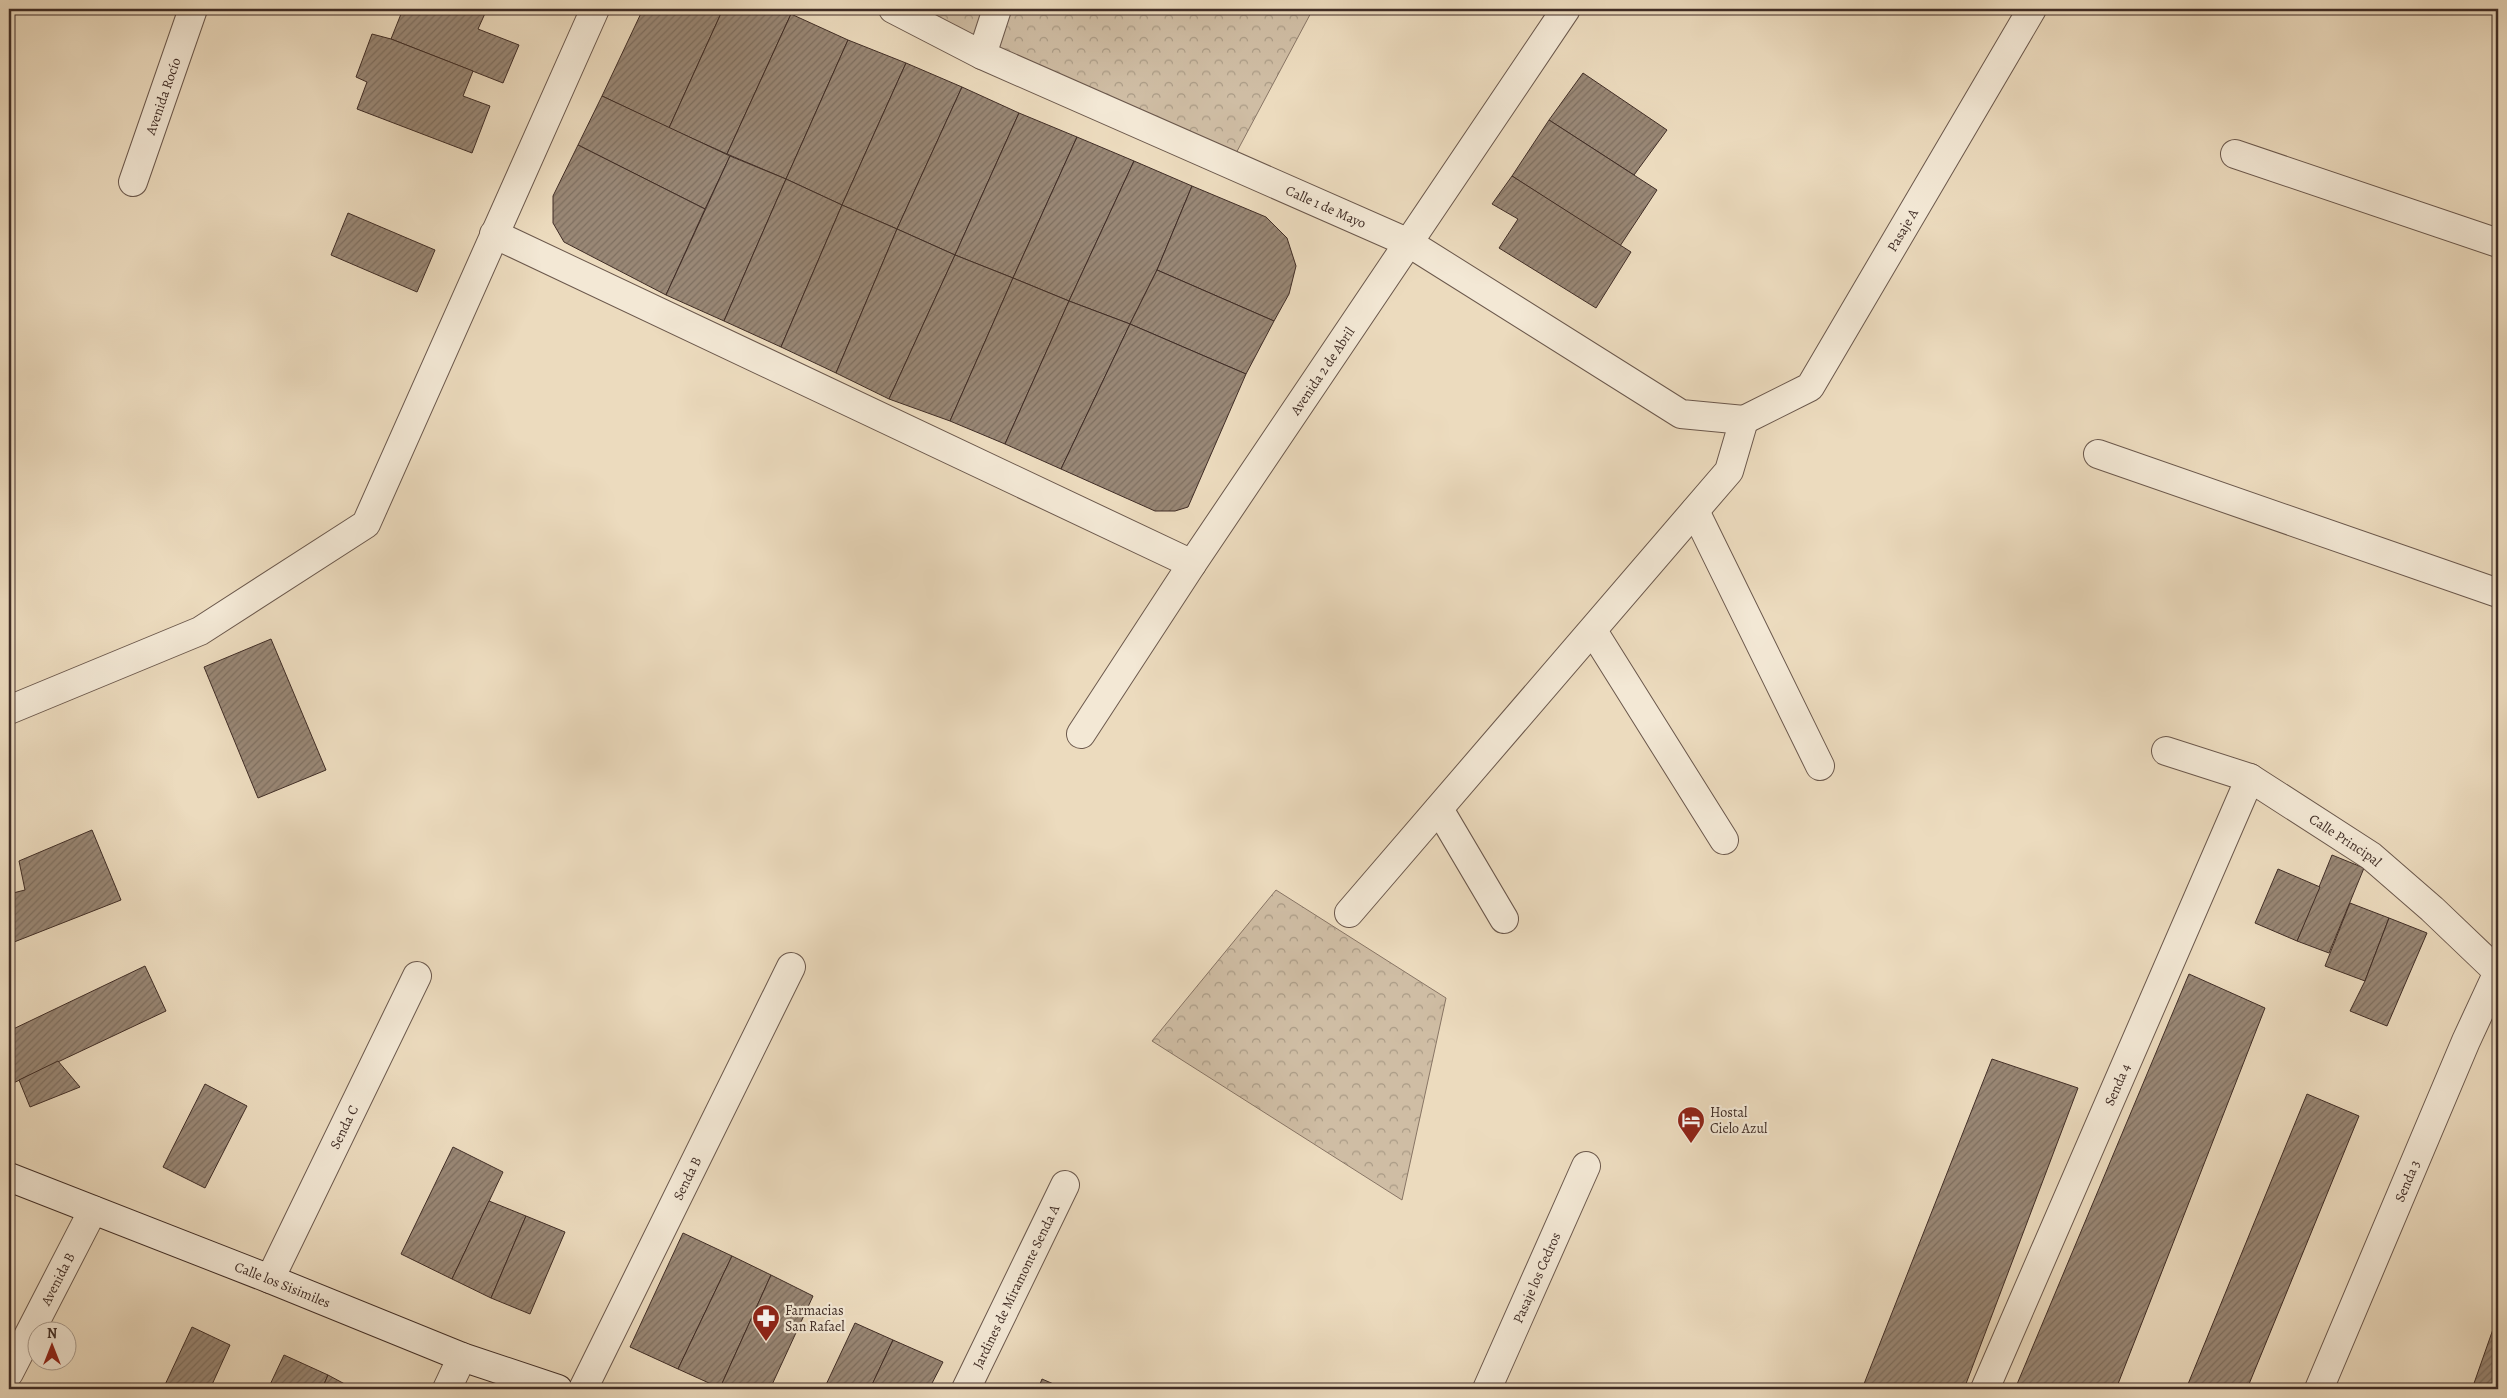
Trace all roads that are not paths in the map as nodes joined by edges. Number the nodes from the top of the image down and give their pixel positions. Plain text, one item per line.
1 (193, 9) edge
2 (595, 9) edge
3 (893, 9) edge
4 (997, 9) edge
5 (1566, 9) edge
6 (2032, 9) edge
7 (982, 55) junction
8 (2235, 154) dead end
9 (133, 182) dead end
10 (494, 234) junction
11 (1408, 243) junction
12 (2498, 243) edge
13 (1744, 420) junction
14 (2098, 454) dead end
15 (1695, 510) junction
16 (1192, 564) junction
17 (2498, 593) edge
18 (1593, 631) junction
19 (9, 710) edge
20 (1081, 734) dead end
21 (2166, 751) dead end
22 (1820, 766) dead end
23 (2250, 778) junction
24 (1439, 809) junction
25 (1724, 840) dead end
26 (1349, 913) dead end
27 (1504, 919) dead end
28 (791, 967) dead end
29 (2498, 972) edge
30 (418, 976) dead end
31 (1586, 1166) dead end
32 (9, 1177) edge
33 (1065, 1184) dead end
34 (93, 1210) junction
35 (270, 1279) junction
36 (462, 1357) junction
37 (9, 1373) edge
38 (447, 1389) edge
39 (558, 1389) edge
40 (583, 1389) edge
41 (966, 1389) edge
42 (1486, 1389) edge
43 (1985, 1389) edge
44 (2319, 1389) edge

1 - 9 street, Avenida Rocío
2 - 10 street
3 - 7 street, Calle 1 de Mayo
4 - 7 street
5 - 11 street, Avenida 2 de Abril
6 - 13 street, Pasaje A
7 - 11 street, Calle 1 de Mayo
8 - 12 street
10 - 16 street
10 - 19 street
11 - 13 street, Calle 1 de Mayo
11 - 16 street, Avenida 2 de Abril
13 - 15 street
14 - 17 street
15 - 18 street
15 - 22 street
16 - 20 street, Avenida 2 de Abril
18 - 24 street
18 - 25 street
21 - 23 street, Calle Principal
23 - 29 street, Calle Principal
23 - 43 street, Senda 4
24 - 26 street
24 - 27 street
28 - 40 street, Senda B
29 - 44 street, Senda 3
30 - 35 street, Senda C
31 - 42 street, Pasaje los Cedros
32 - 34 street, Calle los Sisimiles
33 - 41 street, Jardines de Miramonte Senda A
34 - 35 street, Calle los Sisimiles
34 - 37 street, Avenida B
35 - 36 street, Calle los Sisimiles
36 - 38 street
36 - 39 street, Calle los Sisimiles

